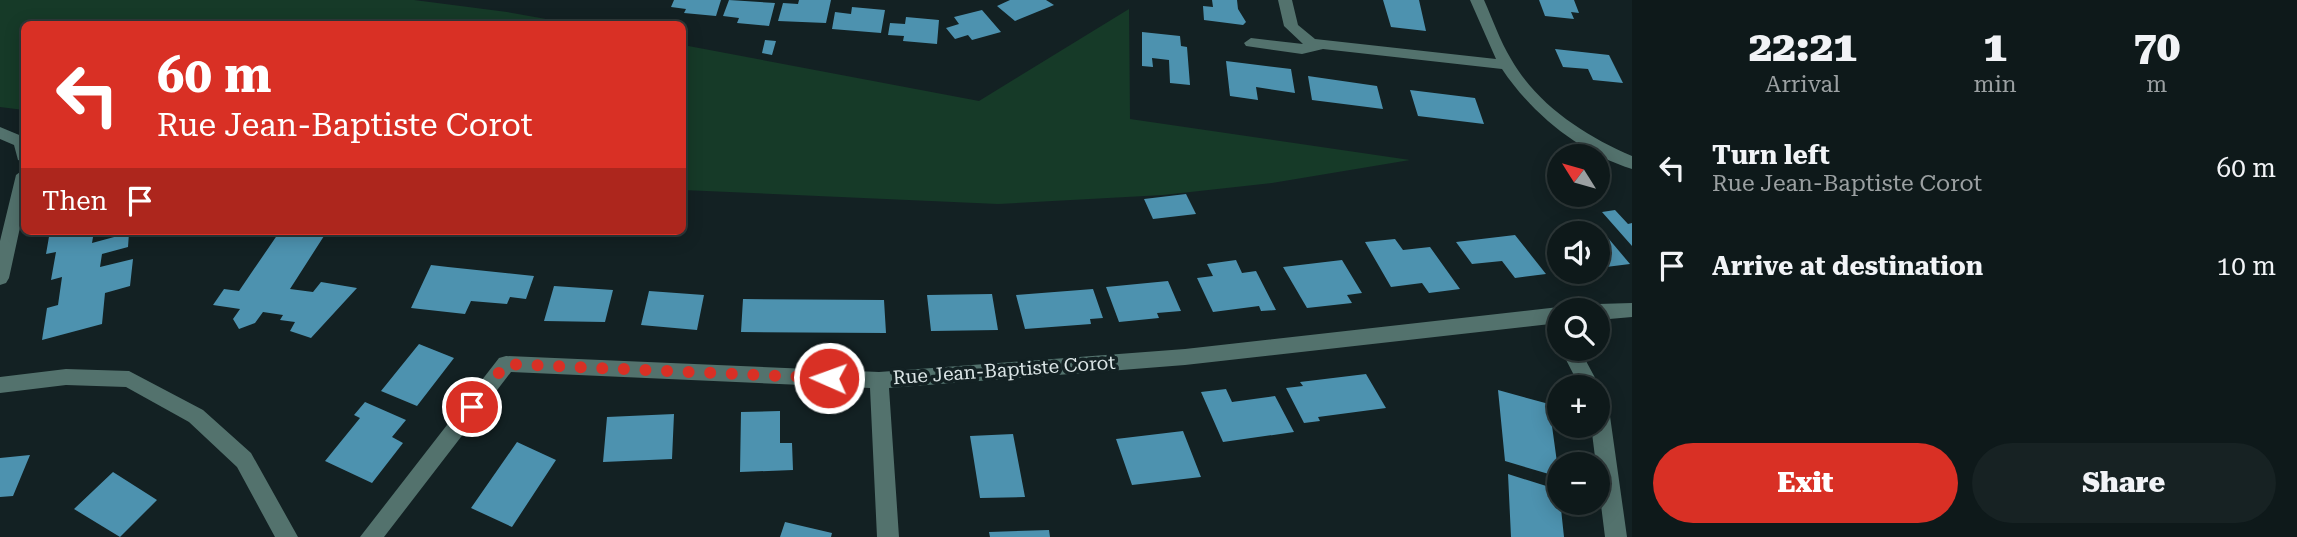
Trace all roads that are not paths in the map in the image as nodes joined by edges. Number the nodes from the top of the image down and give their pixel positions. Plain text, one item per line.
1 (1284, 0) edge
2 (1477, 0) edge
3 (1251, 43) dead end
4 (1325, 45) junction
5 (1507, 65) junction
6 (0, 132) edge
7 (21, 142) edge
8 (1588, 144) edge
9 (1610, 158) edge
10 (1632, 163) edge
11 (21, 188) edge
12 (0, 278) edge
13 (1632, 310) edge
14 (1610, 311) edge
15 (1547, 321) edge
16 (879, 380) junction
17 (0, 385) edge
18 (1603, 438) edge
19 (287, 537) edge
20 (371, 537) edge
21 (888, 537) edge
22 (1616, 537) edge

1 - 4 street
2 - 5 street
3 - 4 street
4 - 5 street
5 - 8 street
6 - 7 street
9 - 10 street
11 - 12 street
13 - 14 street
15 - 16 street, Rue Jean-Baptiste Corot
16 - 20 street, Rue Jean-Baptiste Corot
16 - 21 street
17 - 19 street
18 - 22 street

